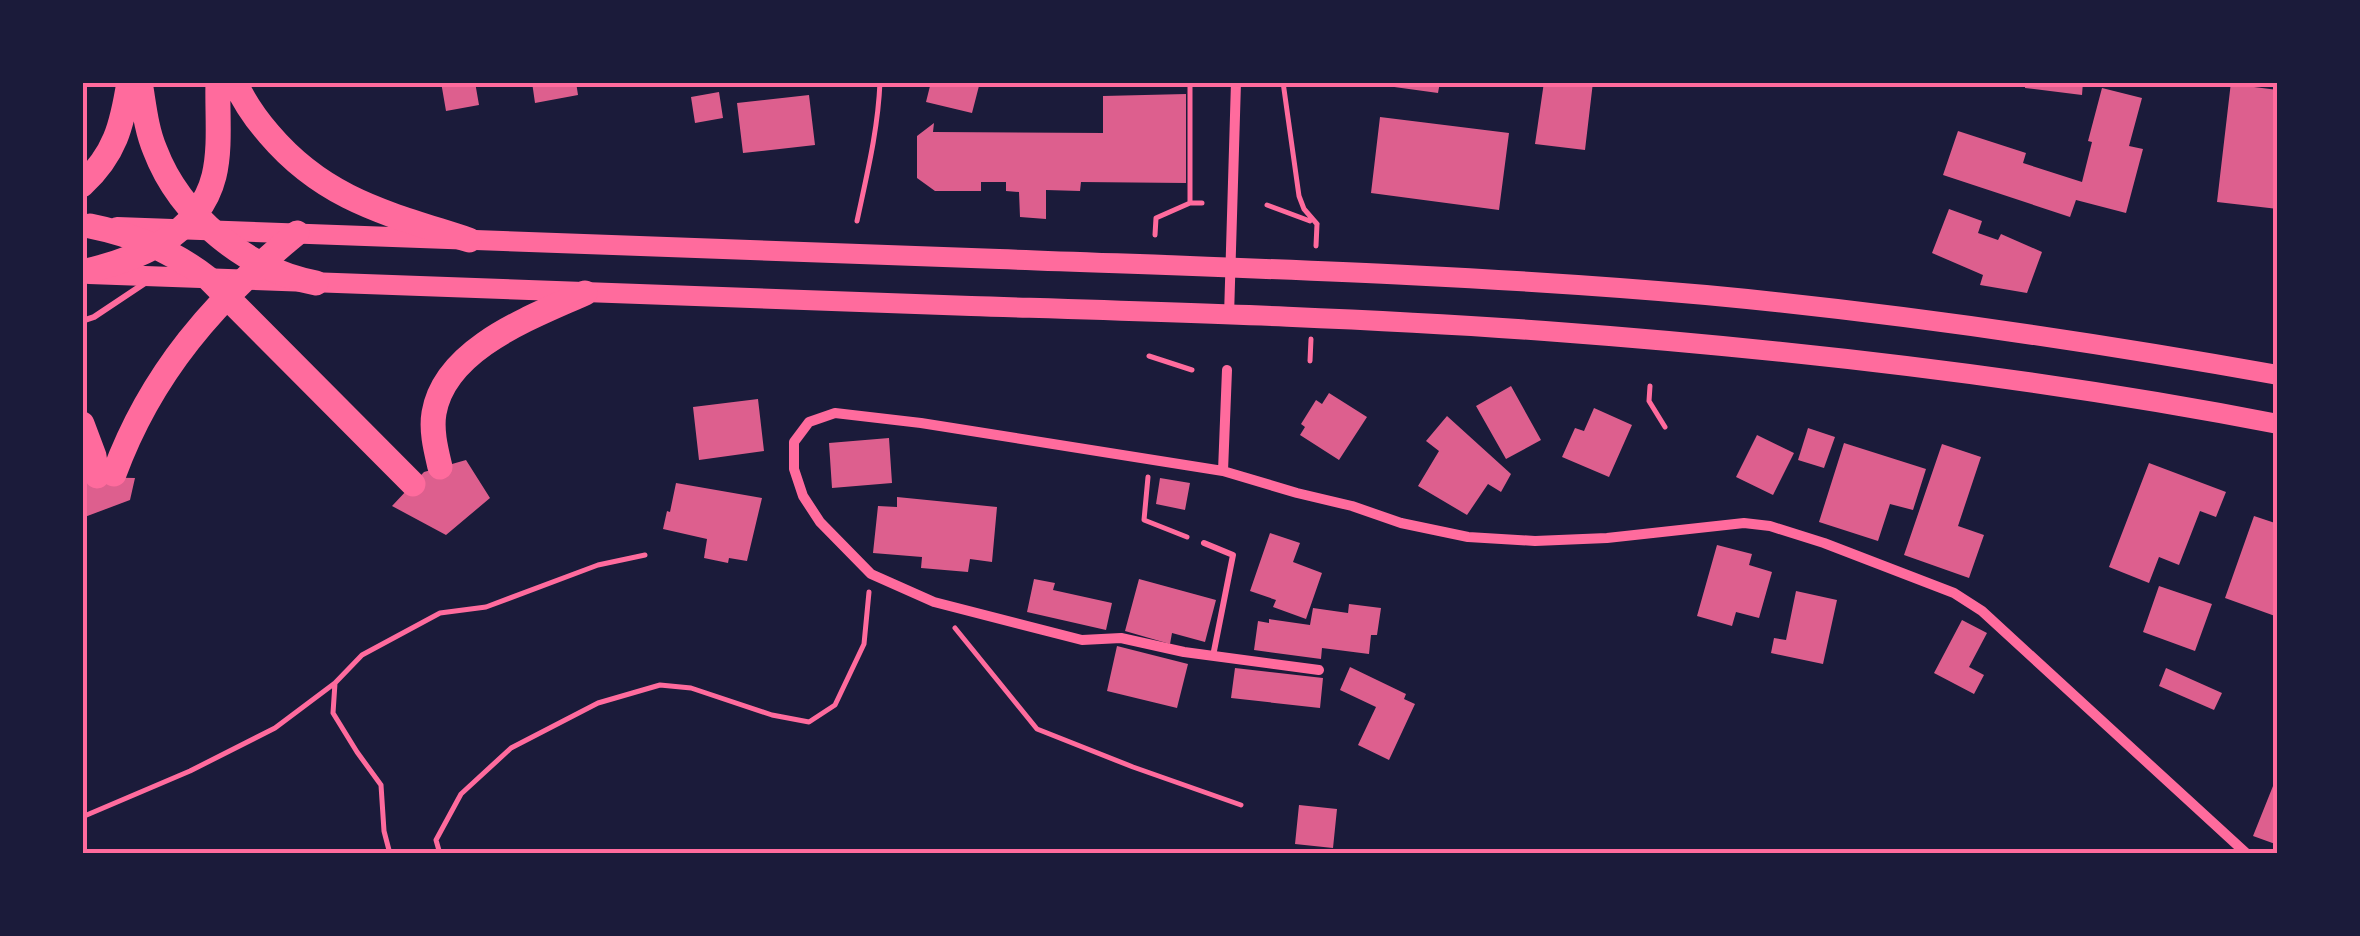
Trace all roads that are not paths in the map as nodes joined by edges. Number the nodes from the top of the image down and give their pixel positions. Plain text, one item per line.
1 (129, 82) edge
2 (140, 82) edge
3 (218, 82) edge
4 (236, 82) edge
5 (1236, 82) edge
6 (82, 185) edge
7 (196, 224) junction
8 (86, 226) edge
9 (297, 233) junction
10 (469, 240) junction
11 (158, 246) junction
12 (1231, 267) junction
13 (82, 273) edge
14 (154, 277) junction
15 (235, 280) junction
16 (316, 282) joint
17 (585, 292) junction
18 (1229, 316) junction
19 (82, 322) edge
20 (1226, 370) dead end
21 (2278, 375) edge
22 (82, 424) edge
23 (2278, 424) edge
24 (440, 467) dead end
25 (1222, 471) junction
26 (413, 484) dead end
27 (1204, 543) road end
28 (1213, 656) junction
29 (1318, 670) dead end
30 (2248, 854) edge

1 - 6 highway
2 - 7 highway
3 - 7 highway
4 - 10 highway
5 - 12 street
7 - 8 main road
7 - 9 main road
7 - 11 highway
7 - 15 highway
8 - 11 highway
9 - 10 main road
9 - 15 highway
10 - 12 main road
11 - 13 highway
11 - 15 highway
12 - 18 street
12 - 21 main road
13 - 14 main road
14 - 15 main road
14 - 19 lane
15 - 16 highway
15 - 22 highway
15 - 26 highway
16 - 17 main road
17 - 18 main road
17 - 24 highway
18 - 23 main road
20 - 25 street
25 - 28 street
25 - 30 street
27 - 28 lane
28 - 29 street

